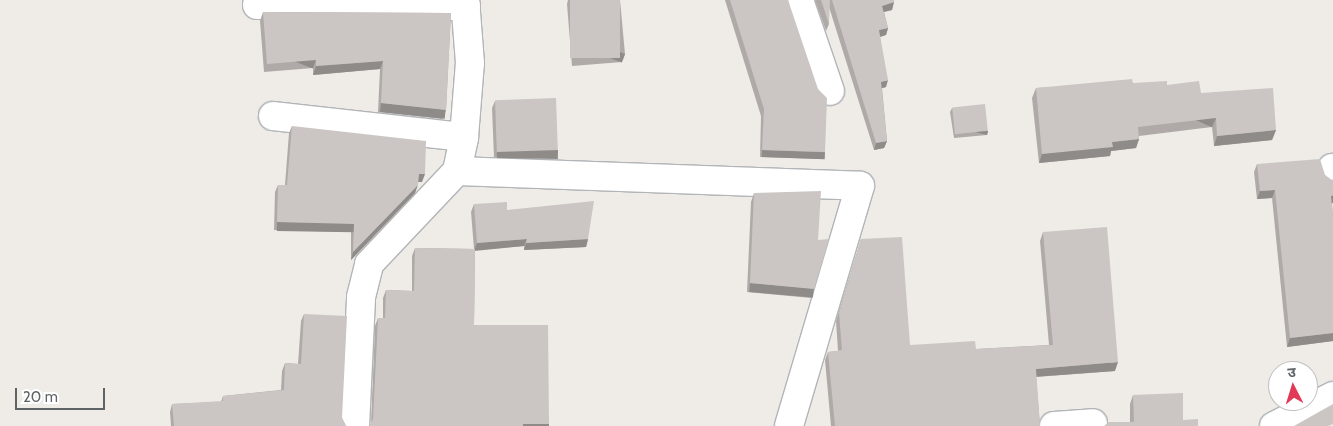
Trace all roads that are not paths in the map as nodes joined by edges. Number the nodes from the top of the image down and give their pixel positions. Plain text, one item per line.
1 (799, 0) edge
2 (465, 3) edge
3 (257, 5) dead end
4 (830, 91) dead end
5 (273, 116) dead end
6 (464, 137) junction
7 (457, 171) junction
8 (1322, 409) edge
9 (1093, 423) dead end
10 (355, 426) edge
11 (789, 426) edge
12 (1054, 426) edge
13 (1274, 426) edge

1 - 4 street
2 - 3 street
2 - 6 street
5 - 6 street
6 - 7 street
7 - 10 street
7 - 11 street
8 - 13 street
9 - 12 street

